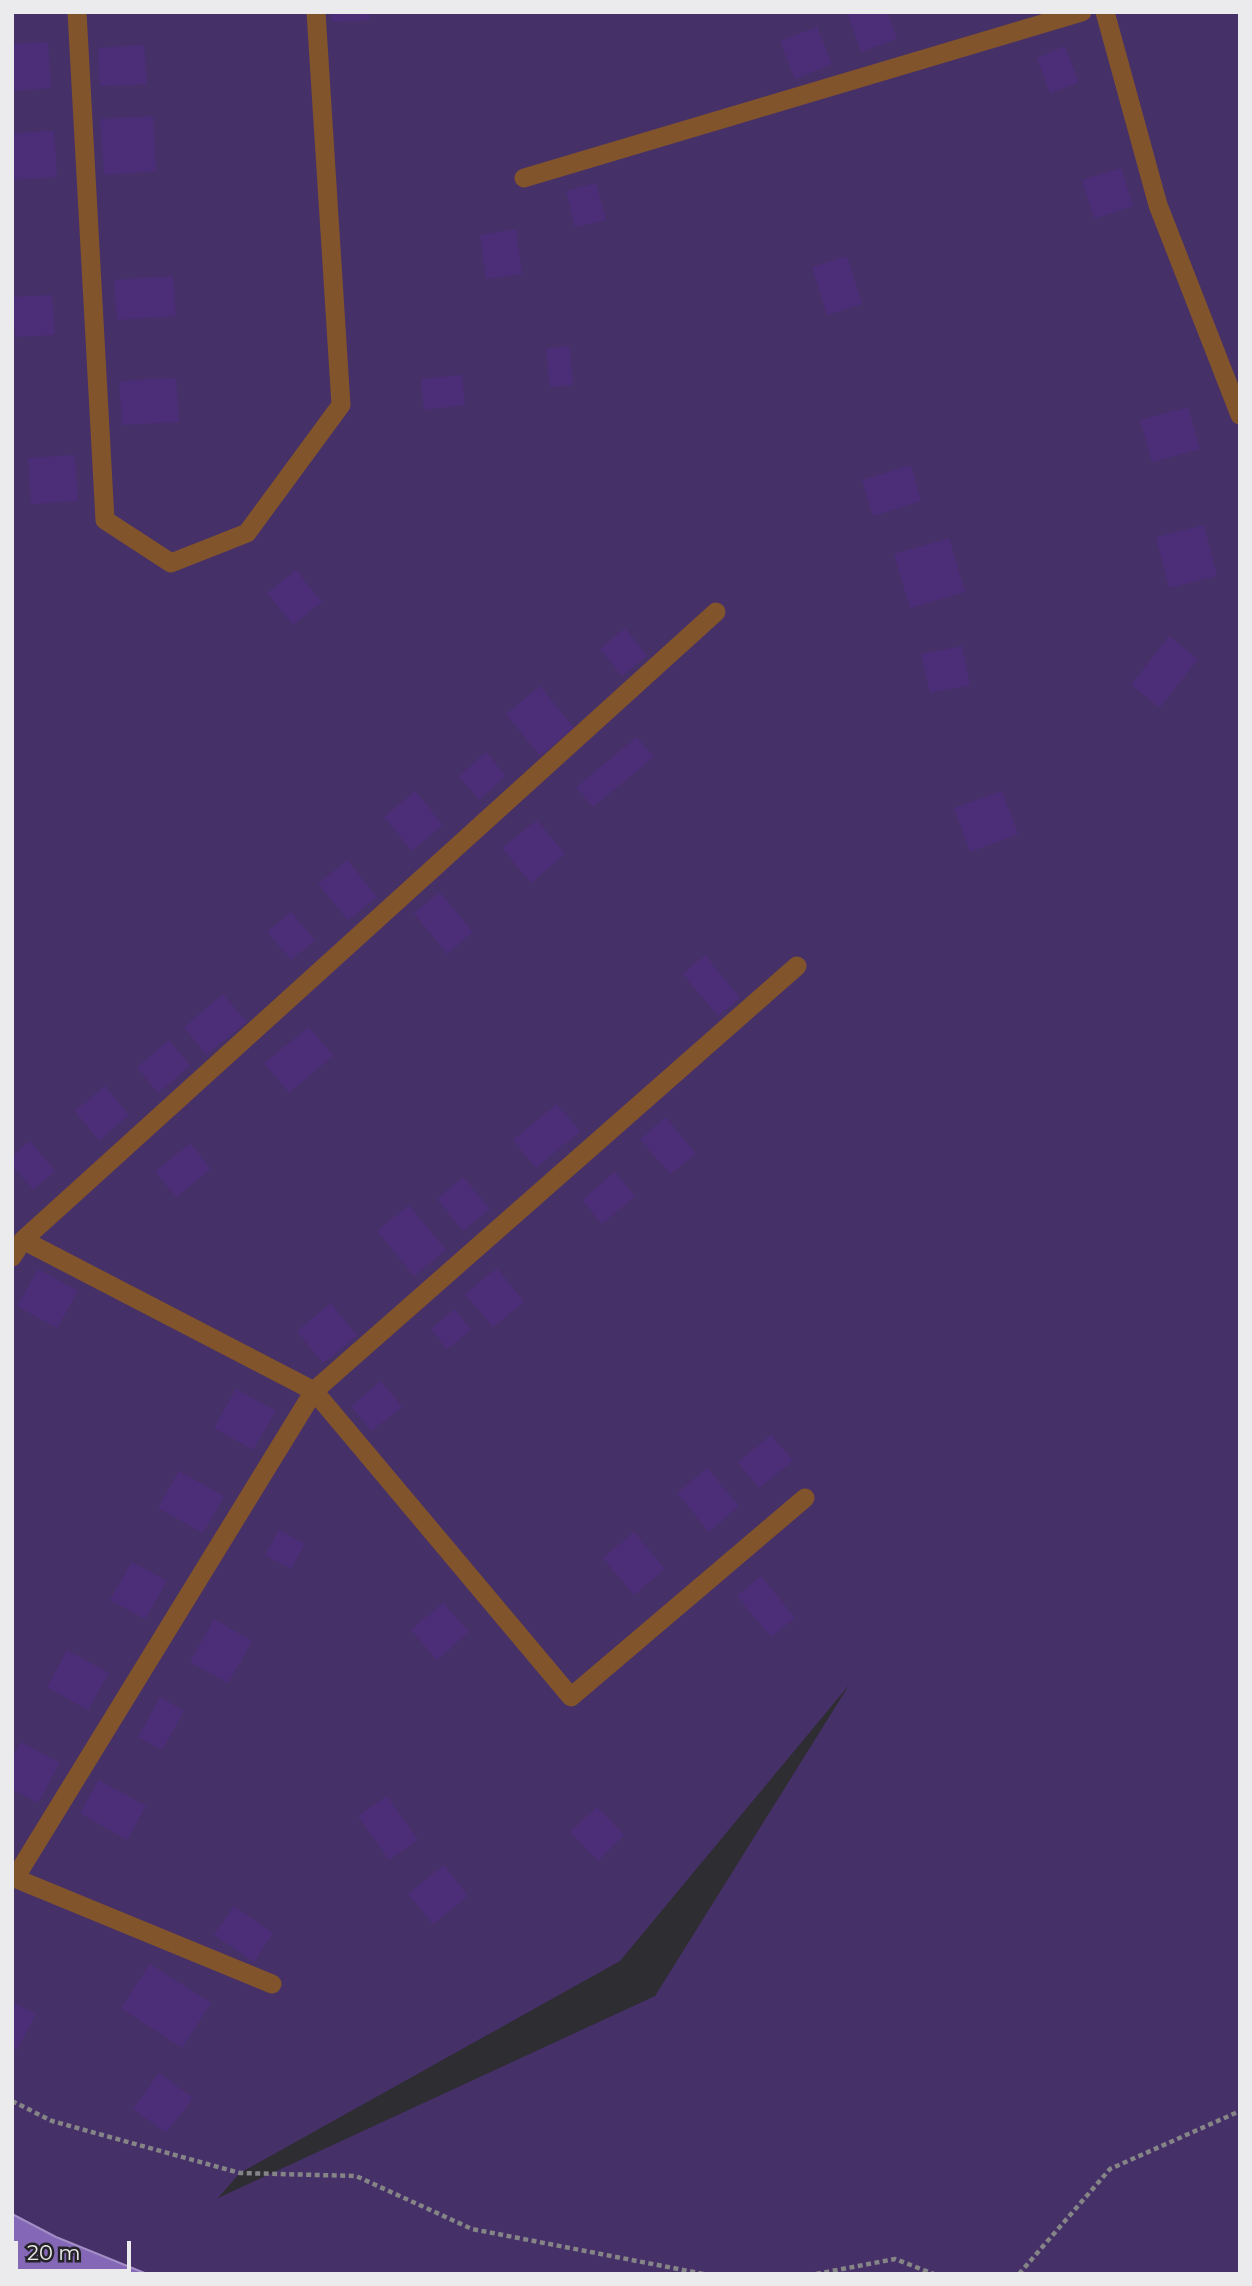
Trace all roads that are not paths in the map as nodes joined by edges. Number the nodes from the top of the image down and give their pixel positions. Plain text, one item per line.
1 (77, 12) edge
2 (316, 12) edge
3 (1082, 12) edge
4 (1105, 12) edge
5 (524, 178) dead end
6 (1240, 415) edge
7 (716, 612) dead end
8 (797, 966) dead end
9 (23, 1240) junction
10 (12, 1257) edge
11 (314, 1391) junction
12 (805, 1498) dead end
13 (13, 1877) edge
14 (272, 1984) dead end

1 - 2 lane
3 - 5 lane
4 - 6 lane
7 - 9 lane
8 - 11 lane
9 - 10 lane
9 - 11 lane
11 - 12 lane
11 - 13 lane
13 - 14 lane

